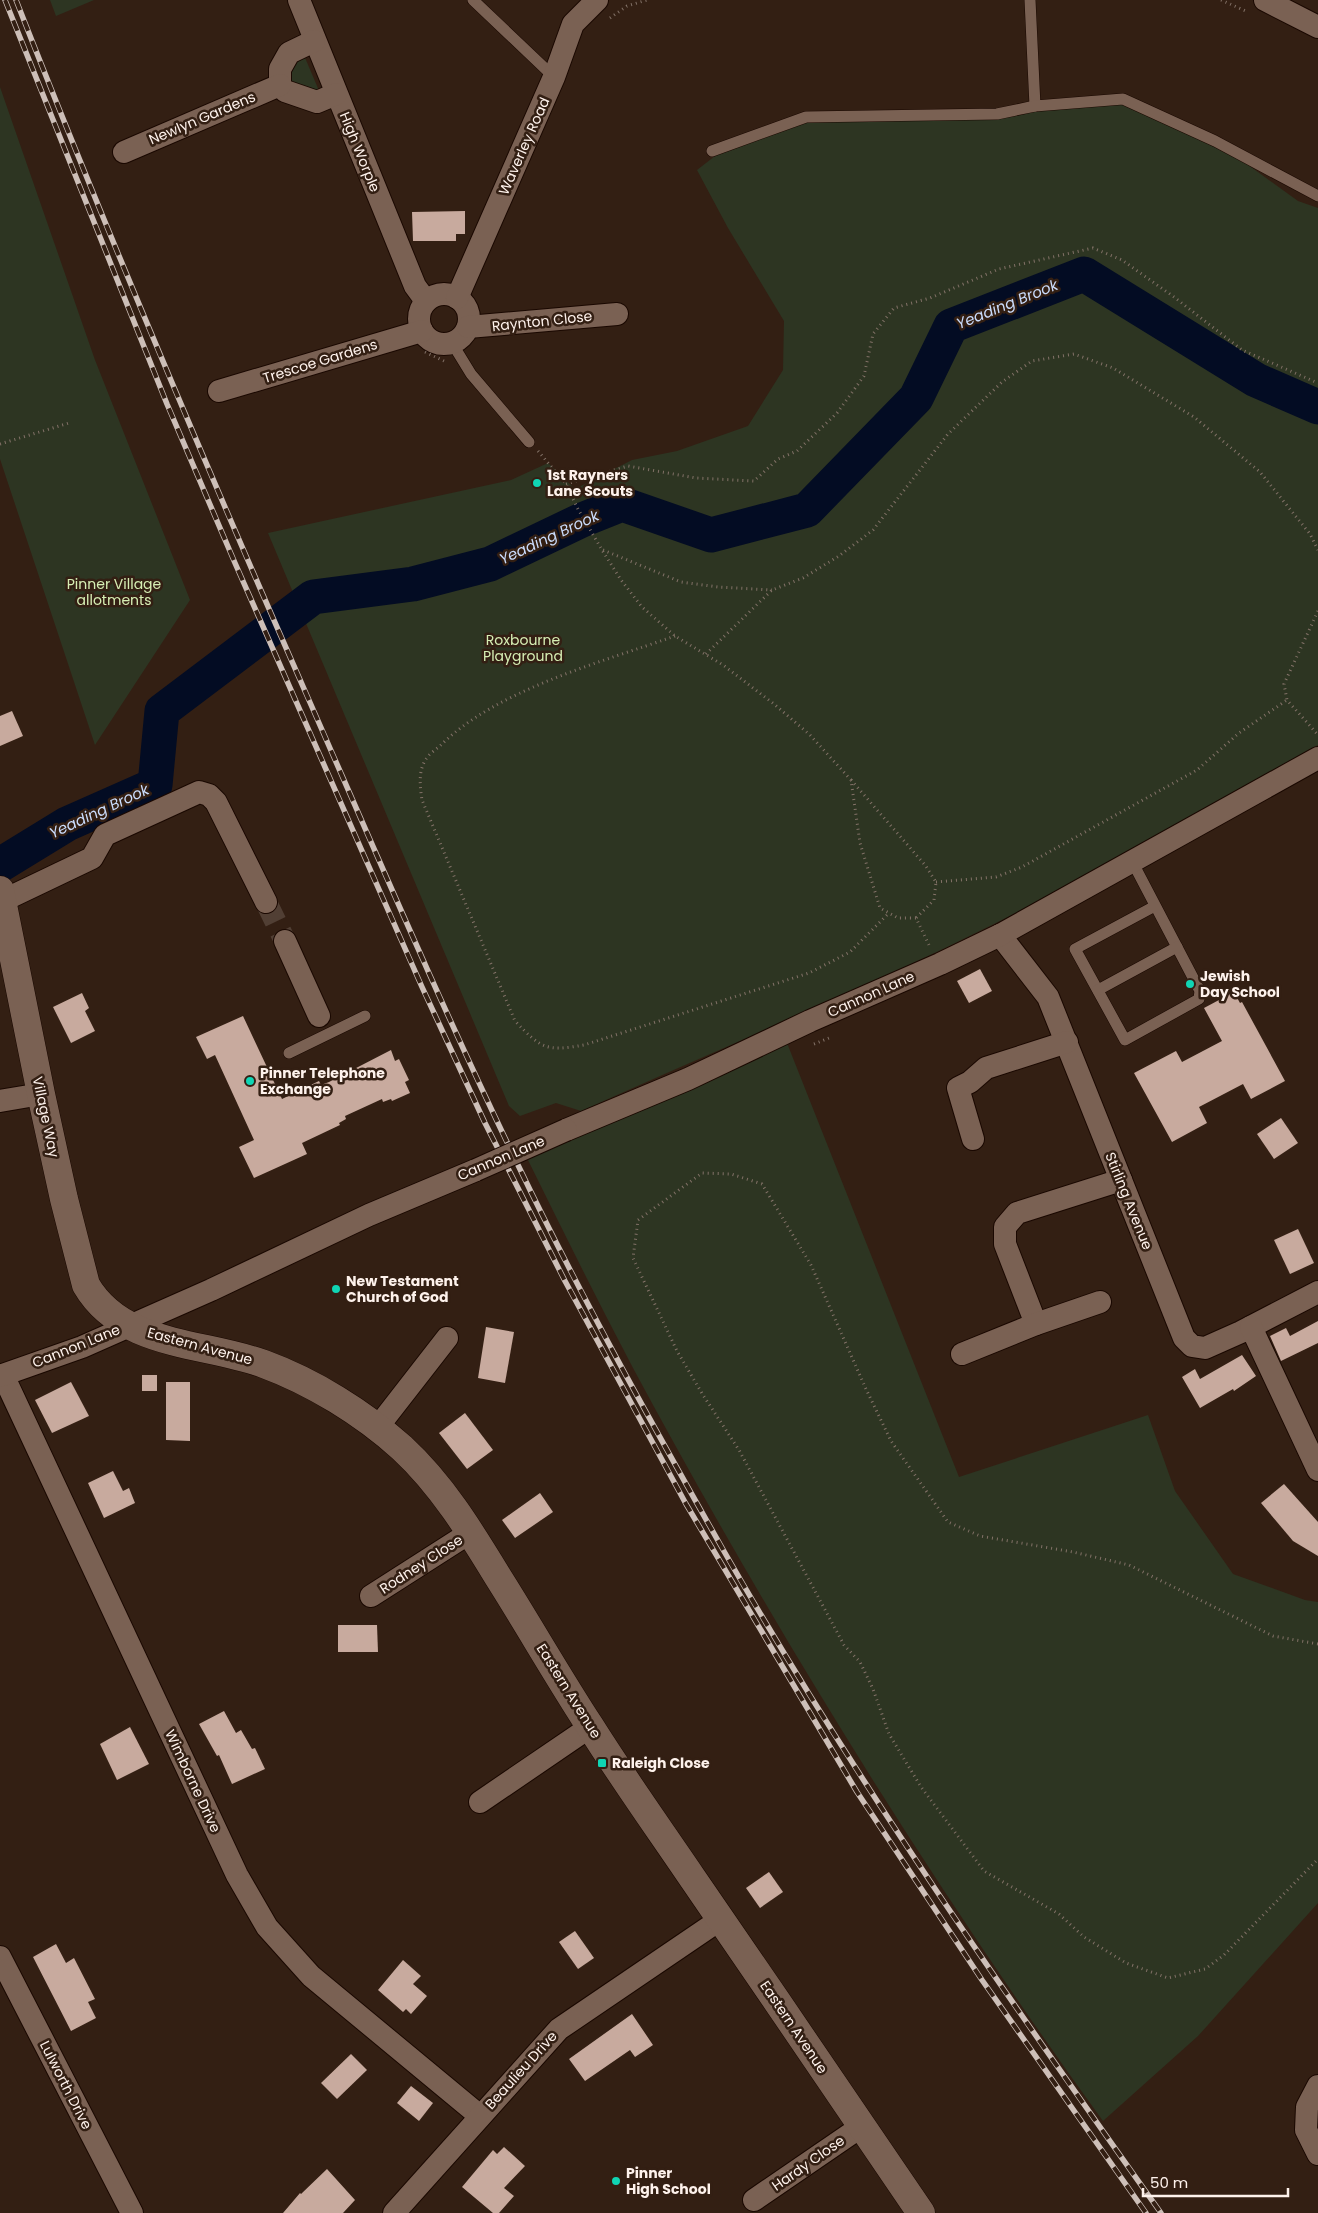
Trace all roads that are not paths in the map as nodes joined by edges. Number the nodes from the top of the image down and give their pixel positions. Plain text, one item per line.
1 (299, 0) edge
2 (473, 0) edge
3 (1030, 0) edge
4 (1265, 0) edge
5 (594, 1) edge
6 (1318, 27) edge
7 (314, 41) junction
8 (554, 77) junction
9 (280, 85) junction
10 (336, 94) junction
11 (1035, 106) junction
12 (712, 151) dead end
13 (124, 152) dead end
14 (1318, 196) edge
15 (457, 298) junction
16 (426, 301) junction
17 (617, 314) dead end
18 (468, 328) junction
19 (422, 341) junction
20 (452, 343) junction
21 (219, 391) dead end
22 (529, 442) road end
23 (1318, 758) edge
24 (1133, 863) junction
25 (1, 895) edge
26 (266, 902) tunnel mouth
27 (1155, 906) junction
28 (1000, 935) junction
29 (285, 941) tunnel mouth
30 (1177, 947) junction
31 (1098, 990) junction
32 (365, 1016) dead end
33 (323, 1025) junction
34 (1067, 1042) junction
35 (289, 1053) dead end
36 (41, 1094) junction
37 (0, 1102) edge
38 (973, 1139) dead end
39 (1121, 1180) junction
40 (1318, 1292) edge
41 (1100, 1302) dead end
42 (1036, 1324) junction
43 (128, 1325) junction
44 (1251, 1327) junction
45 (447, 1338) dead end
46 (962, 1354) dead end
47 (1, 1376) edge
48 (377, 1428) junction
49 (1318, 1470) edge
50 (471, 1532) junction
51 (371, 1596) dead end
52 (590, 1727) junction
53 (480, 1802) dead end
54 (721, 1919) junction
55 (0, 1957) edge
56 (1318, 2086) edge
57 (480, 2116) junction
58 (862, 2126) junction
59 (1318, 2154) edge
60 (754, 2200) dead end
61 (132, 2213) edge
62 (394, 2213) edge
63 (921, 2213) edge

1 - 7 street, High Worple
2 - 8 lane
3 - 11 lane
4 - 6 street
5 - 8 street, Waverley Road
7 - 9 street
7 - 10 street, High Worple
8 - 15 street, Waverley Road
9 - 10 street
9 - 13 street, Newlyn Gardens
10 - 16 street, High Worple
11 - 12 lane
11 - 14 lane
15 - 16 street
15 - 18 street
16 - 19 street
17 - 18 street, Raynton Close
18 - 20 street
19 - 20 street
19 - 21 street, Trescoe Gardens
20 - 22 lane
23 - 24 street, Cannon Lane
24 - 27 lane
24 - 28 street, Cannon Lane
25 - 26 street
25 - 36 street, Village Way
27 - 30 lane
27 - 31 lane
28 - 34 street, Stirling Avenue
28 - 43 street, Cannon Lane, bridge
29 - 33 street
30 - 31 lane
30 - 31 lane
32 - 33 lane
33 - 35 lane
34 - 38 street
34 - 39 street, Stirling Avenue
36 - 37 street
36 - 43 street, Village Way
39 - 42 street
39 - 44 street, Stirling Avenue
40 - 44 street, Stirling Avenue
41 - 42 street
42 - 46 street
43 - 47 street, Cannon Lane
43 - 48 street, Eastern Avenue
44 - 49 street
45 - 48 street
47 - 57 street, Wimborne Drive
48 - 50 street, Eastern Avenue
50 - 51 street, Rodney Close
50 - 52 street, Eastern Avenue
52 - 53 street
52 - 54 street, Eastern Avenue
54 - 57 street, Beaulieu Drive
54 - 58 street, Eastern Avenue
55 - 61 street, Lulworth Drive
56 - 59 street
57 - 62 street, Beaulieu Drive
58 - 60 street, Hardy Close
58 - 63 street, Eastern Avenue

